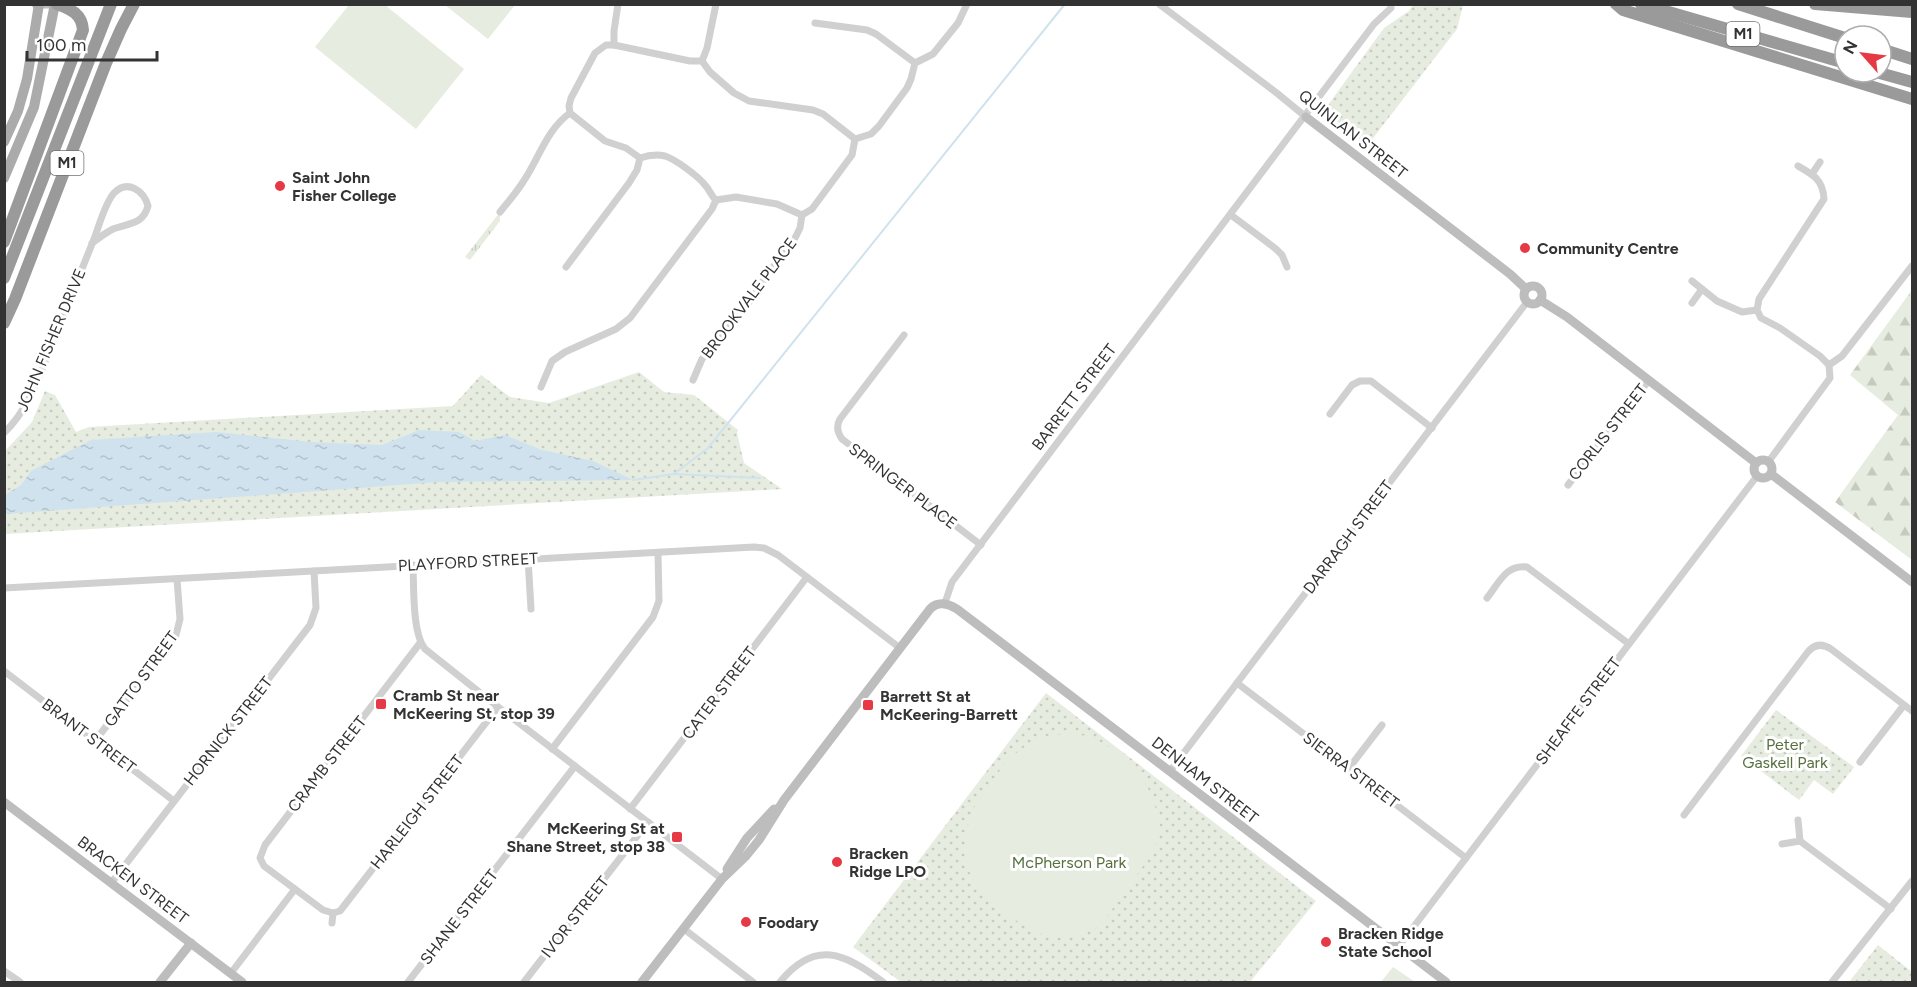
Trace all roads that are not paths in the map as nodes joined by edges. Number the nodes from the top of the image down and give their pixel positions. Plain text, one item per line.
1 (48, 4) edge
2 (56, 4) edge
3 (111, 4) edge
4 (134, 4) edge
5 (618, 4) edge
6 (716, 4) edge
7 (967, 4) edge
8 (1159, 4) edge
9 (1616, 4) edge
10 (1641, 4) edge
11 (1738, 4) edge
12 (1815, 4) edge
13 (38, 5) edge
14 (1391, 8) dead end
15 (1912, 12) edge
16 (815, 23) dead end
17 (1833, 34) edge
18 (614, 45) junction
19 (1893, 52) edge
20 (1912, 58) edge
21 (1833, 60) edge
22 (702, 61) junction
23 (915, 63) junction
24 (1893, 77) edge
25 (1912, 82) edge
26 (1912, 99) edge
27 (570, 113) junction
28 (1306, 117) junction
29 (855, 139) junction
30 (4, 142) edge
31 (640, 158) junction
32 (1820, 162) dead end
33 (1798, 166) dead end
34 (1812, 174) junction
35 (4, 178) edge
36 (716, 201) junction
37 (500, 212) dead end
38 (802, 214) junction
39 (1231, 215) junction
40 (4, 242) edge
41 (92, 243) junction
42 (1912, 266) edge
43 (566, 267) dead end
44 (1287, 267) dead end
45 (4, 278) edge
46 (1692, 281) dead end
47 (1526, 289) junction
48 (1702, 290) junction
49 (1540, 300) junction
50 (1527, 302) junction
51 (1692, 303) dead end
52 (1757, 310) junction
53 (4, 323) edge
54 (904, 334) dead end
55 (1829, 365) junction
56 (693, 380) dead end
57 (1649, 380) junction
58 (541, 387) dead end
59 (1330, 414) dead end
60 (1432, 428) junction
61 (4, 434) edge
62 (1769, 461) junction
63 (1756, 463) junction
64 (1771, 474) junction
65 (1757, 476) junction
66 (1568, 485) dead end
67 (981, 545) junction
68 (657, 553) junction
69 (528, 558) junction
70 (413, 565) junction
71 (314, 571) junction
72 (807, 577) junction
73 (177, 579) junction
74 (1912, 582) edge
75 (4, 588) edge
76 (1487, 598) dead end
77 (945, 603) junction
78 (531, 609) dead end
79 (420, 643) junction
80 (1629, 644) junction
81 (900, 648) junction
82 (4, 671) edge
83 (1237, 683) junction
84 (1904, 705) junction
85 (498, 707) junction
86 (1912, 711) edge
87 (1382, 725) dead end
88 (95, 741) junction
89 (552, 748) junction
90 (1860, 762) dead end
91 (575, 766) junction
92 (1349, 768) junction
93 (1170, 771) junction
94 (174, 801) junction
95 (5, 802) edge
96 (630, 809) junction
97 (1684, 815) dead end
98 (1798, 820) dead end
99 (648, 822) junction
100 (1800, 841) junction
101 (1782, 844) dead end
102 (251, 858) dead end
103 (260, 858) junction
104 (1466, 858) junction
105 (722, 879) junction
106 (1912, 881) edge
107 (112, 882) junction
108 (295, 889) junction
109 (1891, 909) junction
110 (333, 913) junction
111 (332, 923) dead end
112 (684, 929) junction
113 (191, 943) junction
114 (1398, 946) junction
115 (4, 971) edge
116 (231, 973) junction
117 (20, 982) edge
118 (160, 982) edge
119 (242, 982) edge
120 (408, 982) edge
121 (524, 982) edge
122 (642, 982) edge
123 (753, 982) edge
124 (780, 982) edge
125 (883, 982) edge
126 (1446, 982) edge
127 (1832, 982) edge

1 - 13 street
2 - 35 main road
2 - 40 highway
3 - 45 highway, M1
4 - 53 highway, M1
5 - 18 street
6 - 22 street
7 - 23 street
8 - 28 street, QUINLAN STREET
9 - 26 highway
10 - 21 highway, M1
11 - 17 highway, M1
12 - 15 highway
13 - 30 main road
14 - 28 street, BARRETT STREET
16 - 23 street
18 - 22 street
18 - 27 street
19 - 20 highway
22 - 29 street
23 - 29 street
24 - 25 highway
27 - 31 street
27 - 37 street
28 - 39 street, BARRETT STREET
28 - 47 street, QUINLAN STREET
29 - 38 street
31 - 36 street
31 - 43 street
32 - 34 street
33 - 34 street
34 - 52 street
36 - 38 street
36 - 58 street
38 - 56 street, BROOKVALE PLACE
39 - 44 street
39 - 67 street, BARRETT STREET
41 - 41 street, JOHN FISHER DRIVE
41 - 61 street, JOHN FISHER DRIVE
42 - 55 street
46 - 48 street
47 - 49 street
47 - 50 street
48 - 51 street
48 - 52 street
49 - 50 street
49 - 57 street
50 - 60 street, DARRAGH STREET
52 - 55 street
54 - 67 street, SPRINGER PLACE
55 - 62 street
57 - 63 street
57 - 66 street, CORLIS STREET
59 - 60 street
60 - 83 street, DARRAGH STREET
62 - 63 street
62 - 64 street
63 - 65 street
64 - 65 street
64 - 74 street
65 - 80 street, SHEAFFE STREET
67 - 77 street, BARRETT STREET
68 - 69 street, PLAYFORD STREET
68 - 72 street, PLAYFORD STREET
68 - 89 street
69 - 70 street, PLAYFORD STREET
69 - 78 street
70 - 71 street, PLAYFORD STREET
70 - 79 street
71 - 73 street, PLAYFORD STREET
71 - 94 street, HORNICK STREET
72 - 81 street, PLAYFORD STREET
72 - 96 street, CATER STREET
73 - 75 street, PLAYFORD STREET
73 - 88 street, GATTO STREET
76 - 80 street
77 - 81 street
77 - 93 street, DENHAM STREET
79 - 85 street
79 - 103 street, CRAMB STREET
80 - 104 street, SHEAFFE STREET
81 - 105 street
82 - 88 street, BRANT STREET
83 - 92 street, SIERRA STREET
83 - 93 street, DARRAGH STREET
84 - 86 street
84 - 90 street
84 - 97 street
85 - 89 street
85 - 110 street, HARLEIGH STREET
87 - 92 street
88 - 94 street, BRANT STREET
89 - 91 street
91 - 96 street
91 - 120 street, SHANE STREET
92 - 104 street, SIERRA STREET
93 - 114 street, DENHAM STREET
94 - 107 street, HORNICK STREET
95 - 107 street, BRACKEN STREET
96 - 99 street
98 - 100 street
99 - 105 street
99 - 121 street, IVOR STREET
100 - 101 street
100 - 109 street
102 - 103 street
103 - 108 street
104 - 114 street, SHEAFFE STREET
105 - 112 street
106 - 109 street
107 - 113 street, BRACKEN STREET
108 - 110 street
108 - 116 street
109 - 127 street
110 - 111 street
112 - 122 street
112 - 123 street
113 - 116 street, BRACKEN STREET
113 - 118 street
114 - 126 street, DENHAM STREET
115 - 117 street
116 - 119 street, BRACKEN STREET
124 - 125 street

